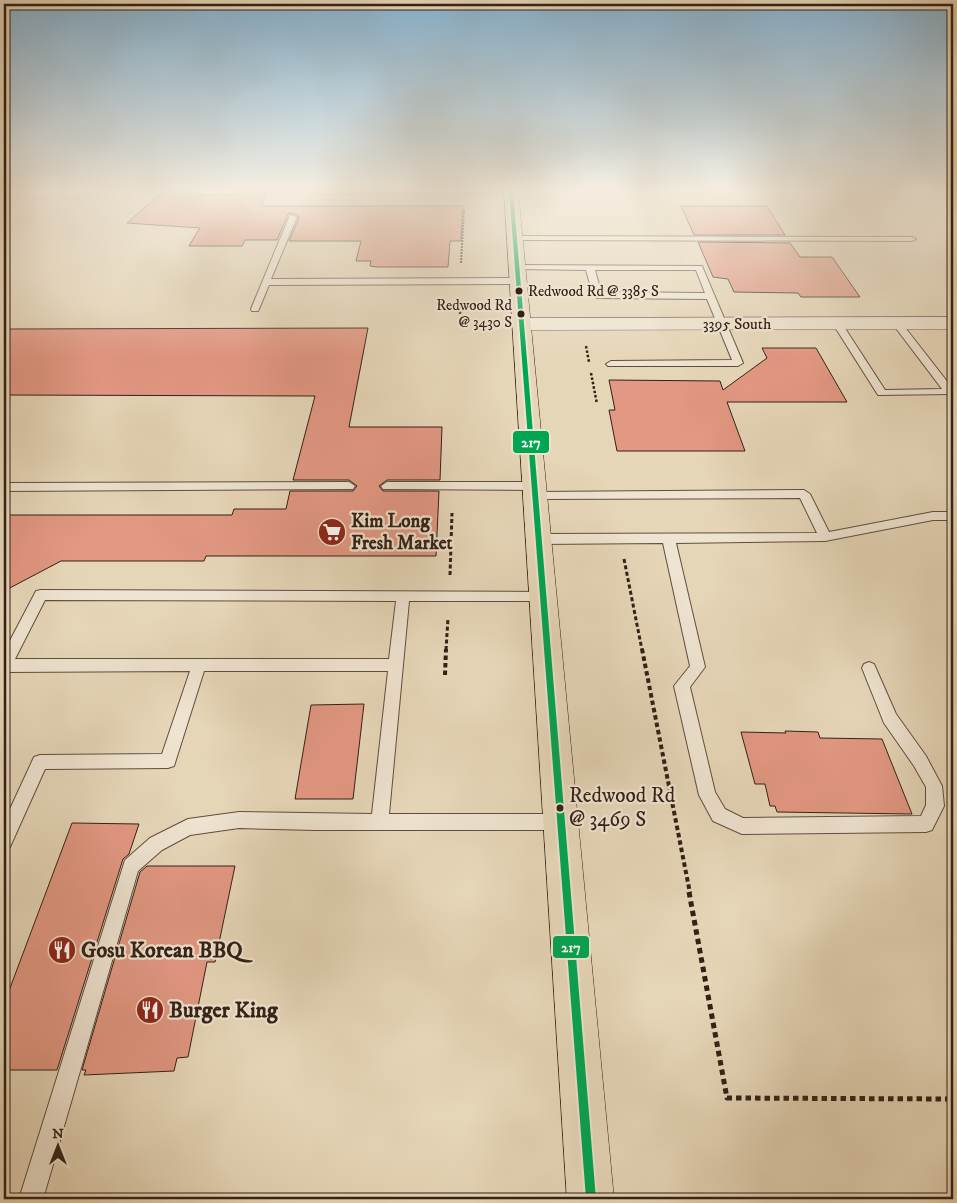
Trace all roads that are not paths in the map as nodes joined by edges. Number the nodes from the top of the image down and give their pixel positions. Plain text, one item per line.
1 (281, 246) edge
2 (516, 246) edge
3 (590, 268) junction
4 (518, 274) junction
5 (266, 282) junction
6 (710, 296) junction
7 (255, 309) dead end
8 (897, 323) junction
9 (953, 323) edge
10 (522, 324) junction
11 (722, 324) junction
12 (838, 324) junction
13 (611, 364) dead end
14 (349, 486) dead end
15 (387, 486) dead end
16 (4, 487) edge
17 (535, 491) junction
18 (953, 516) edge
19 (824, 537) junction
20 (538, 539) junction
21 (669, 539) junction
22 (402, 596) junction
23 (543, 596) junction
24 (396, 664) junction
25 (199, 665) junction
26 (4, 666) edge
27 (870, 668) dead end
28 (380, 822) junction
29 (561, 822) junction
30 (4, 841) edge
31 (31, 1199) edge
32 (591, 1199) edge

1 - 5 lane
2 - 4 main road
3 - 4 lane
3 - 6 lane
3 - 6 lane
4 - 5 lane
4 - 10 main road
5 - 7 lane
6 - 11 lane
8 - 9 street, 3395 South
8 - 12 street, 3395 South
8 - 12 lane
10 - 11 street, 3395 South
10 - 17 main road
11 - 12 street, 3395 South
11 - 13 lane
14 - 16 lane
15 - 17 lane
17 - 19 lane
17 - 20 main road
18 - 19 lane
19 - 21 lane
20 - 21 lane
20 - 23 main road
21 - 27 lane
22 - 23 lane
22 - 24 lane
22 - 26 lane
23 - 29 main road
24 - 25 lane
24 - 28 lane
25 - 26 lane
25 - 30 lane
28 - 29 lane
28 - 31 lane
29 - 32 main road

